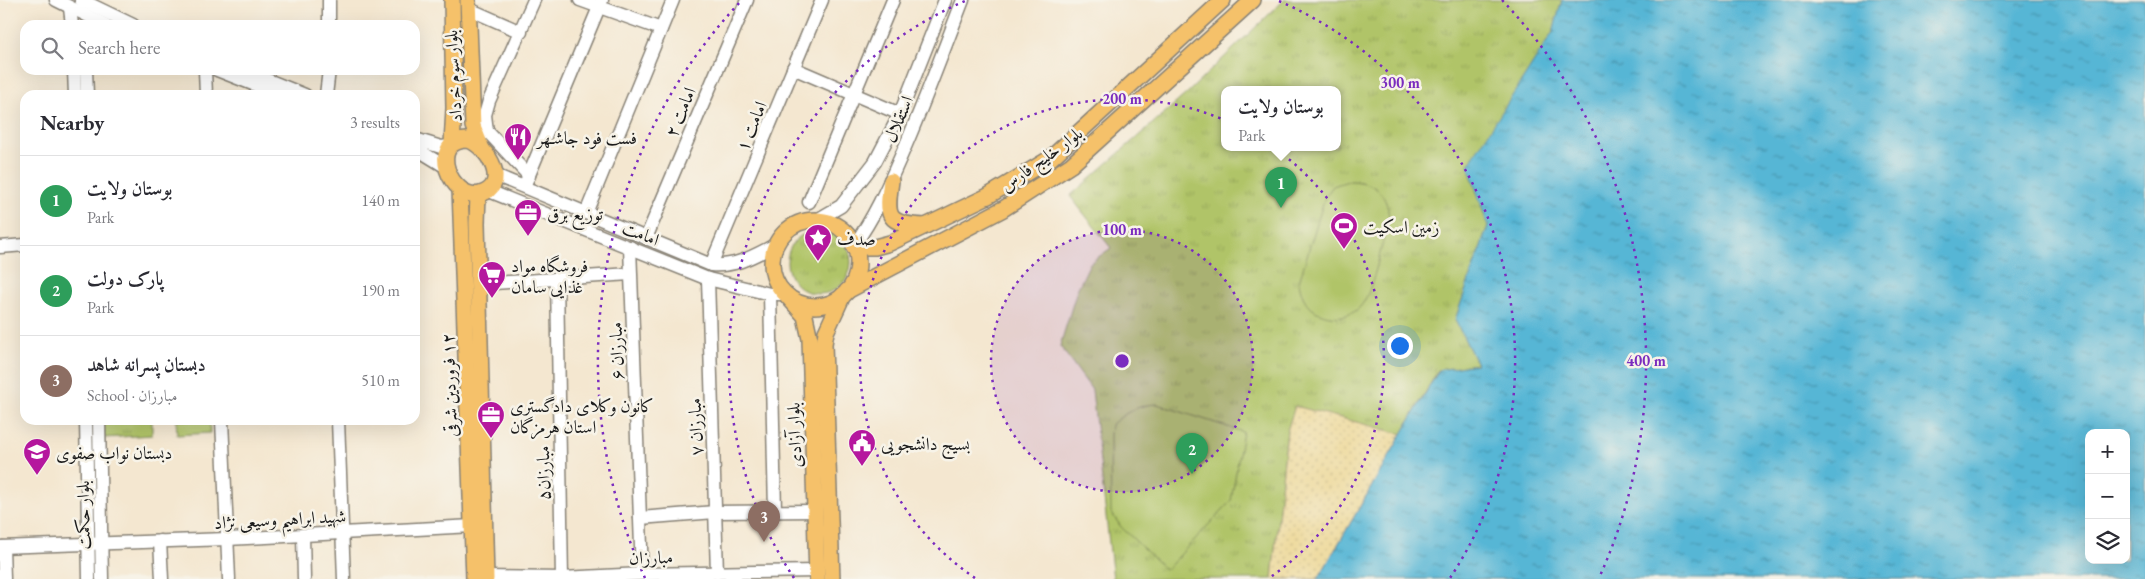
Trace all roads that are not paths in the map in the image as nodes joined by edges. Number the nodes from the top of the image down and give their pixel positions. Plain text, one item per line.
1 (56, 0) edge
2 (81, 0) edge
3 (329, 0) edge
4 (452, 0) edge
5 (534, 0) edge
6 (580, 0) edge
7 (673, 0) edge
8 (747, 0) edge
9 (822, 0) edge
10 (893, 0) edge
11 (945, 0) edge
12 (963, 0) edge
13 (1223, 0) edge
14 (1253, 0) edge
15 (600, 4) edge
16 (100, 5) edge
17 (469, 5) edge
18 (70, 8) junction
19 (71, 20) edge
20 (95, 20) edge
21 (125, 20) edge
22 (329, 20) edge
23 (661, 29) junction
24 (521, 32) junction
25 (793, 68) junction
26 (78, 75) edge
27 (80, 75) edge
28 (205, 75) edge
29 (230, 75) edge
30 (255, 75) edge
31 (328, 75) edge
32 (76, 90) edge
33 (85, 90) edge
34 (206, 90) edge
35 (267, 90) edge
36 (293, 90) edge
37 (327, 90) edge
38 (854, 94) junction
39 (472, 102) junction
40 (454, 108) junction
41 (900, 114) junction
42 (420, 141) edge
43 (451, 145) junction
44 (482, 149) junction
45 (420, 151) edge
46 (446, 167) junction
47 (495, 175) junction
48 (527, 181) junction
49 (891, 181) junction
50 (460, 189) junction
51 (483, 192) junction
52 (808, 202) dead end
53 (586, 212) junction
54 (817, 220) junction
55 (469, 224) junction
56 (926, 226) junction
57 (646, 238) junction
58 (777, 244) junction
59 (20, 245) edge
60 (854, 246) junction
61 (0, 247) edge
62 (630, 247) junction
63 (711, 265) junction
64 (725, 266) junction
65 (630, 274) junction
66 (557, 278) junction
67 (714, 281) junction
68 (480, 284) junction
69 (845, 293) junction
70 (781, 295) junction
71 (86, 425) edge
72 (99, 425) edge
73 (222, 425) edge
74 (338, 425) edge
75 (776, 511) junction
76 (815, 511) junction
77 (715, 512) junction
78 (640, 518) junction
79 (473, 526) junction
80 (342, 533) junction
81 (303, 535) junction
82 (227, 539) junction
83 (160, 541) junction
84 (95, 544) junction
85 (1, 547) edge
86 (717, 573) junction
87 (774, 575) edge
88 (817, 575) edge
89 (634, 576) edge
90 (701, 576) edge
91 (482, 578) edge
92 (562, 578) edge
93 (4, 579) edge
94 (89, 579) edge
95 (102, 579) edge
96 (162, 579) edge
97 (229, 579) edge
98 (304, 579) edge
99 (344, 579) edge
100 (832, 579) edge

1 - 18 street
2 - 16 street
3 - 22 street
4 - 40 main road, بلوار سوم خرداد
5 - 24 street
6 - 15 street
7 - 23 street
8 - 57 street, امامت ۲
9 - 25 street, امامت ۱
10 - 38 street
11 - 41 street, استقلال
12 - 49 street, استقلال
13 - 56 main road, بلوار خلیج فارس
14 - 69 main road, بلوار خلیج فارس
15 - 23 street
15 - 48 street
16 - 21 street
17 - 24 street
17 - 39 main road, بلوار سوم خرداد
18 - 19 street
18 - 20 street
23 - 53 street
24 - 48 street
25 - 38 street
25 - 63 street, امامت ۱
26 - 32 street
27 - 33 street
28 - 34 street
29 - 35 street
30 - 36 street
31 - 37 street
38 - 41 street
38 - 52 street
39 - 40 main road
39 - 44 main road, بلوار سوم خرداد
40 - 43 main road, بلوار سوم خرداد
41 - 54 street, استقلال
42 - 43 street
43 - 44 main road
43 - 46 main road
44 - 47 main road
45 - 46 street
46 - 50 main road
47 - 48 street, امامت
47 - 51 main road
48 - 53 street, امامت
49 - 56 main road
49 - 60 street, استقلال
50 - 51 main road
50 - 55 main road, ١٢ فروردین شرقی
51 - 55 main road, ١٢ فروردین شرقی
51 - 62 street, امامت
53 - 57 street, امامت
54 - 58 main road
54 - 60 main road
55 - 68 main road, ١٢ فروردین شرقی
55 - 79 main road, ١٢ فروردین شرقی
56 - 60 main road, بلوار خلیج فارس
57 - 63 street, امامت
58 - 64 street, امامت
58 - 70 main road
59 - 61 street
60 - 69 main road
62 - 65 street, مبارزان ۶
62 - 67 street, امامت
63 - 64 street, امامت
64 - 67 street
65 - 66 street
65 - 78 street, مبارزان ۶
66 - 68 street
66 - 92 street, مبارزان۵
67 - 70 street, امامت
67 - 77 street, مبارزان ۷
68 - 91 main road, ١٢ فروردین شرقی
69 - 70 main road
69 - 100 main road, بلوار آزادی
70 - 75 street
70 - 76 main road, بلوار آزادی
71 - 84 street, بلوار حکمت
72 - 84 street, بلوار حکمت
73 - 82 street
74 - 80 street
75 - 76 street
75 - 77 street
76 - 88 main road, بلوار آزادی
77 - 78 street
77 - 86 street, مبارزان ۷
78 - 89 street, مبارزان ۶
79 - 80 street, شهید ابراهیم وسیعی نژاد
79 - 91 main road, ١٢ فروردین شرقی
80 - 81 street, شهید ابراهیم وسیعی نژاد
80 - 99 street
81 - 82 street, شهید ابراهیم وسیعی نژاد
81 - 98 street
82 - 83 street, شهید ابراهیم وسیعی نژاد
82 - 97 street
83 - 84 street, شهید ابراهیم وسیعی نژاد
83 - 96 street
84 - 85 street, شهید ابراهیم وسیعی نژاد
84 - 94 street, بلوار حکمت
84 - 95 street, بلوار حکمت
85 - 93 street
86 - 87 street, مبارزان
86 - 90 street, مبارزان
87 - 88 street, مبارزان
89 - 90 street, مبارزان
89 - 92 street, مبارزان
91 - 92 street, مبارزان

